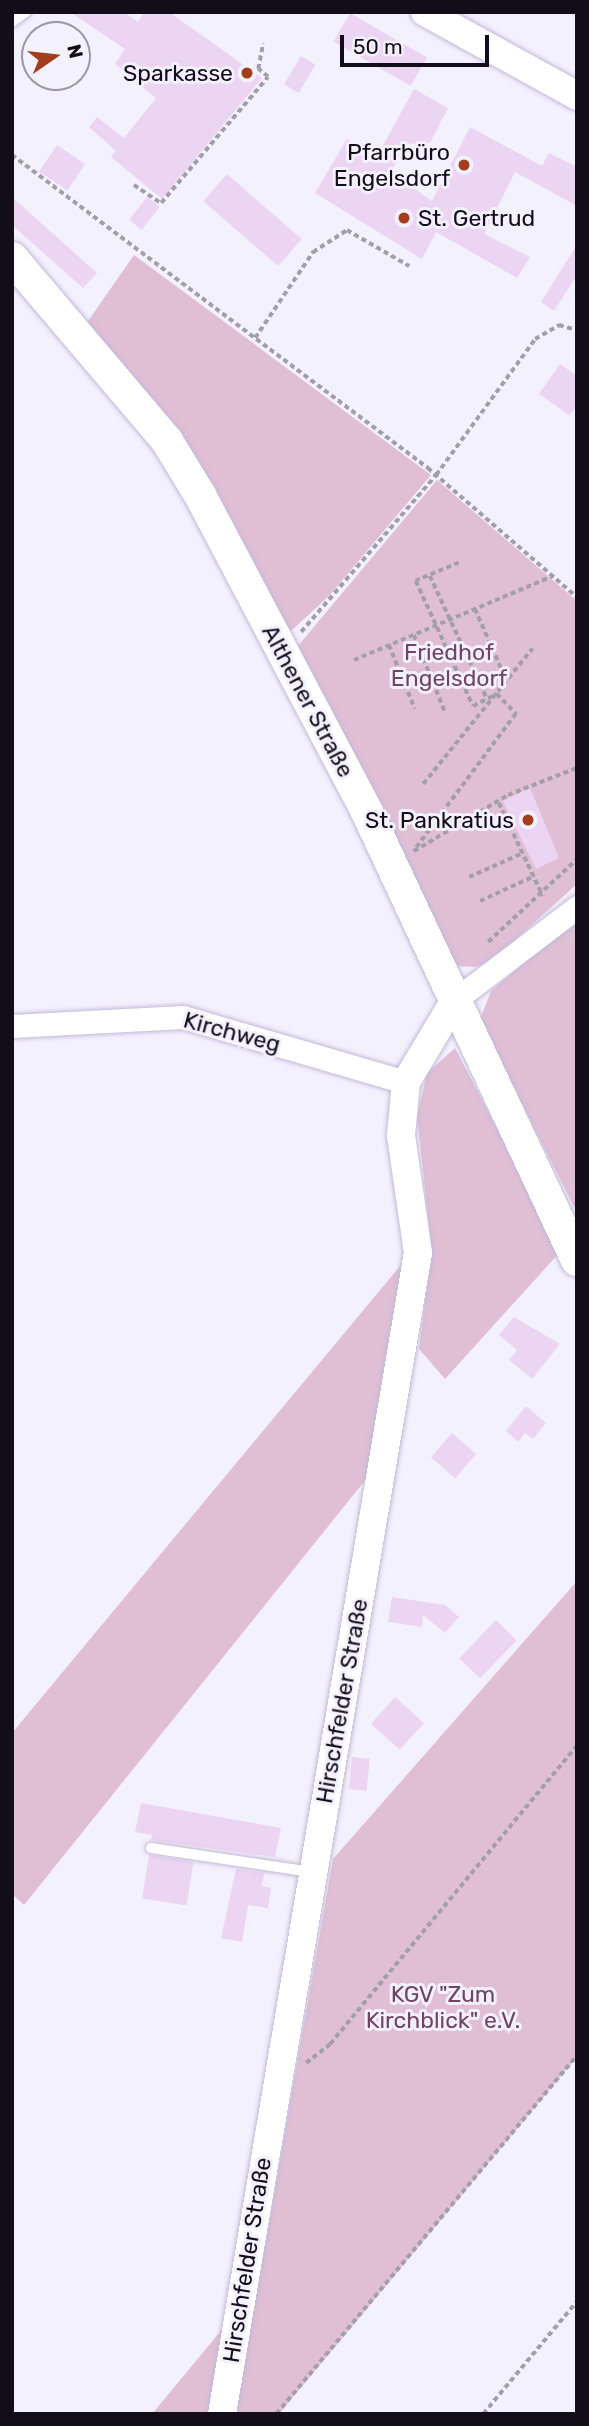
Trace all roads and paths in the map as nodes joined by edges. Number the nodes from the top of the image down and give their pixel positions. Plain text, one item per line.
1 (26, 12) edge
2 (425, 12) edge
3 (12, 22) edge
4 (263, 43) dead end
5 (577, 96) edge
6 (12, 155) edge
7 (134, 185) dead end
8 (12, 258) edge
9 (409, 266) dead end
10 (577, 330) edge
11 (255, 338) junction
12 (436, 475) junction
13 (459, 563) dead end
14 (430, 576) junction
15 (553, 576) junction
16 (577, 597) edge
17 (475, 609) junction
18 (449, 620) junction
19 (436, 625) junction
20 (414, 635) junction
21 (389, 645) junction
22 (532, 649) dead end
23 (281, 650) junction
24 (354, 660) dead end
25 (506, 679) junction
26 (497, 694) junction
27 (487, 699) junction
28 (474, 706) junction
29 (415, 709) dead end
30 (445, 712) dead end
31 (479, 714) junction
32 (577, 768) edge
33 (423, 785) dead end
34 (499, 803) junction
35 (523, 853) junction
36 (577, 859) edge
37 (534, 876) junction
38 (469, 877) dead end
39 (543, 896) junction
40 (480, 901) dead end
41 (577, 907) edge
42 (488, 942) dead end
43 (455, 1000) junction
44 (12, 1026) edge
45 (406, 1082) junction
46 (577, 1260) edge
47 (577, 1745) edge
48 (151, 1848) dead end
49 (313, 1872) junction
50 (577, 2055) edge
51 (279, 2070) junction
52 (577, 2301) edge
53 (222, 2414) edge
54 (276, 2414) edge
55 (483, 2414) edge

1 - 3 lane
2 - 5 street
4 - 7 path
6 - 11 path
8 - 23 main road, Althener Straße
9 - 11 path
10 - 12 path
11 - 12 path
12 - 15 path
12 - 23 path
13 - 14 path
14 - 18 path
14 - 19 path
15 - 16 path
15 - 17 path
17 - 18 path
17 - 25 path
18 - 19 path
18 - 27 path
19 - 20 path
19 - 28 path
20 - 21 path
20 - 30 path
21 - 24 path
21 - 29 path
22 - 25 path
23 - 43 main road, Althener Straße
25 - 26 path
26 - 27 path
26 - 31 path
26 - 34 path
27 - 28 path
28 - 31 path
31 - 33 path
32 - 34 path
34 - 35 path
35 - 37 path
35 - 38 path
36 - 39 path
37 - 39 path
37 - 40 path
39 - 42 path
41 - 43 street
43 - 45 street, Hirschfelder Straße
43 - 46 main road, Althener Straße
44 - 45 street, Kirchweg
45 - 49 street, Hirschfelder Straße
47 - 51 path
48 - 49 lane
49 - 51 street, Hirschfelder Straße
50 - 54 path
51 - 53 street, Hirschfelder Straße
52 - 55 path

